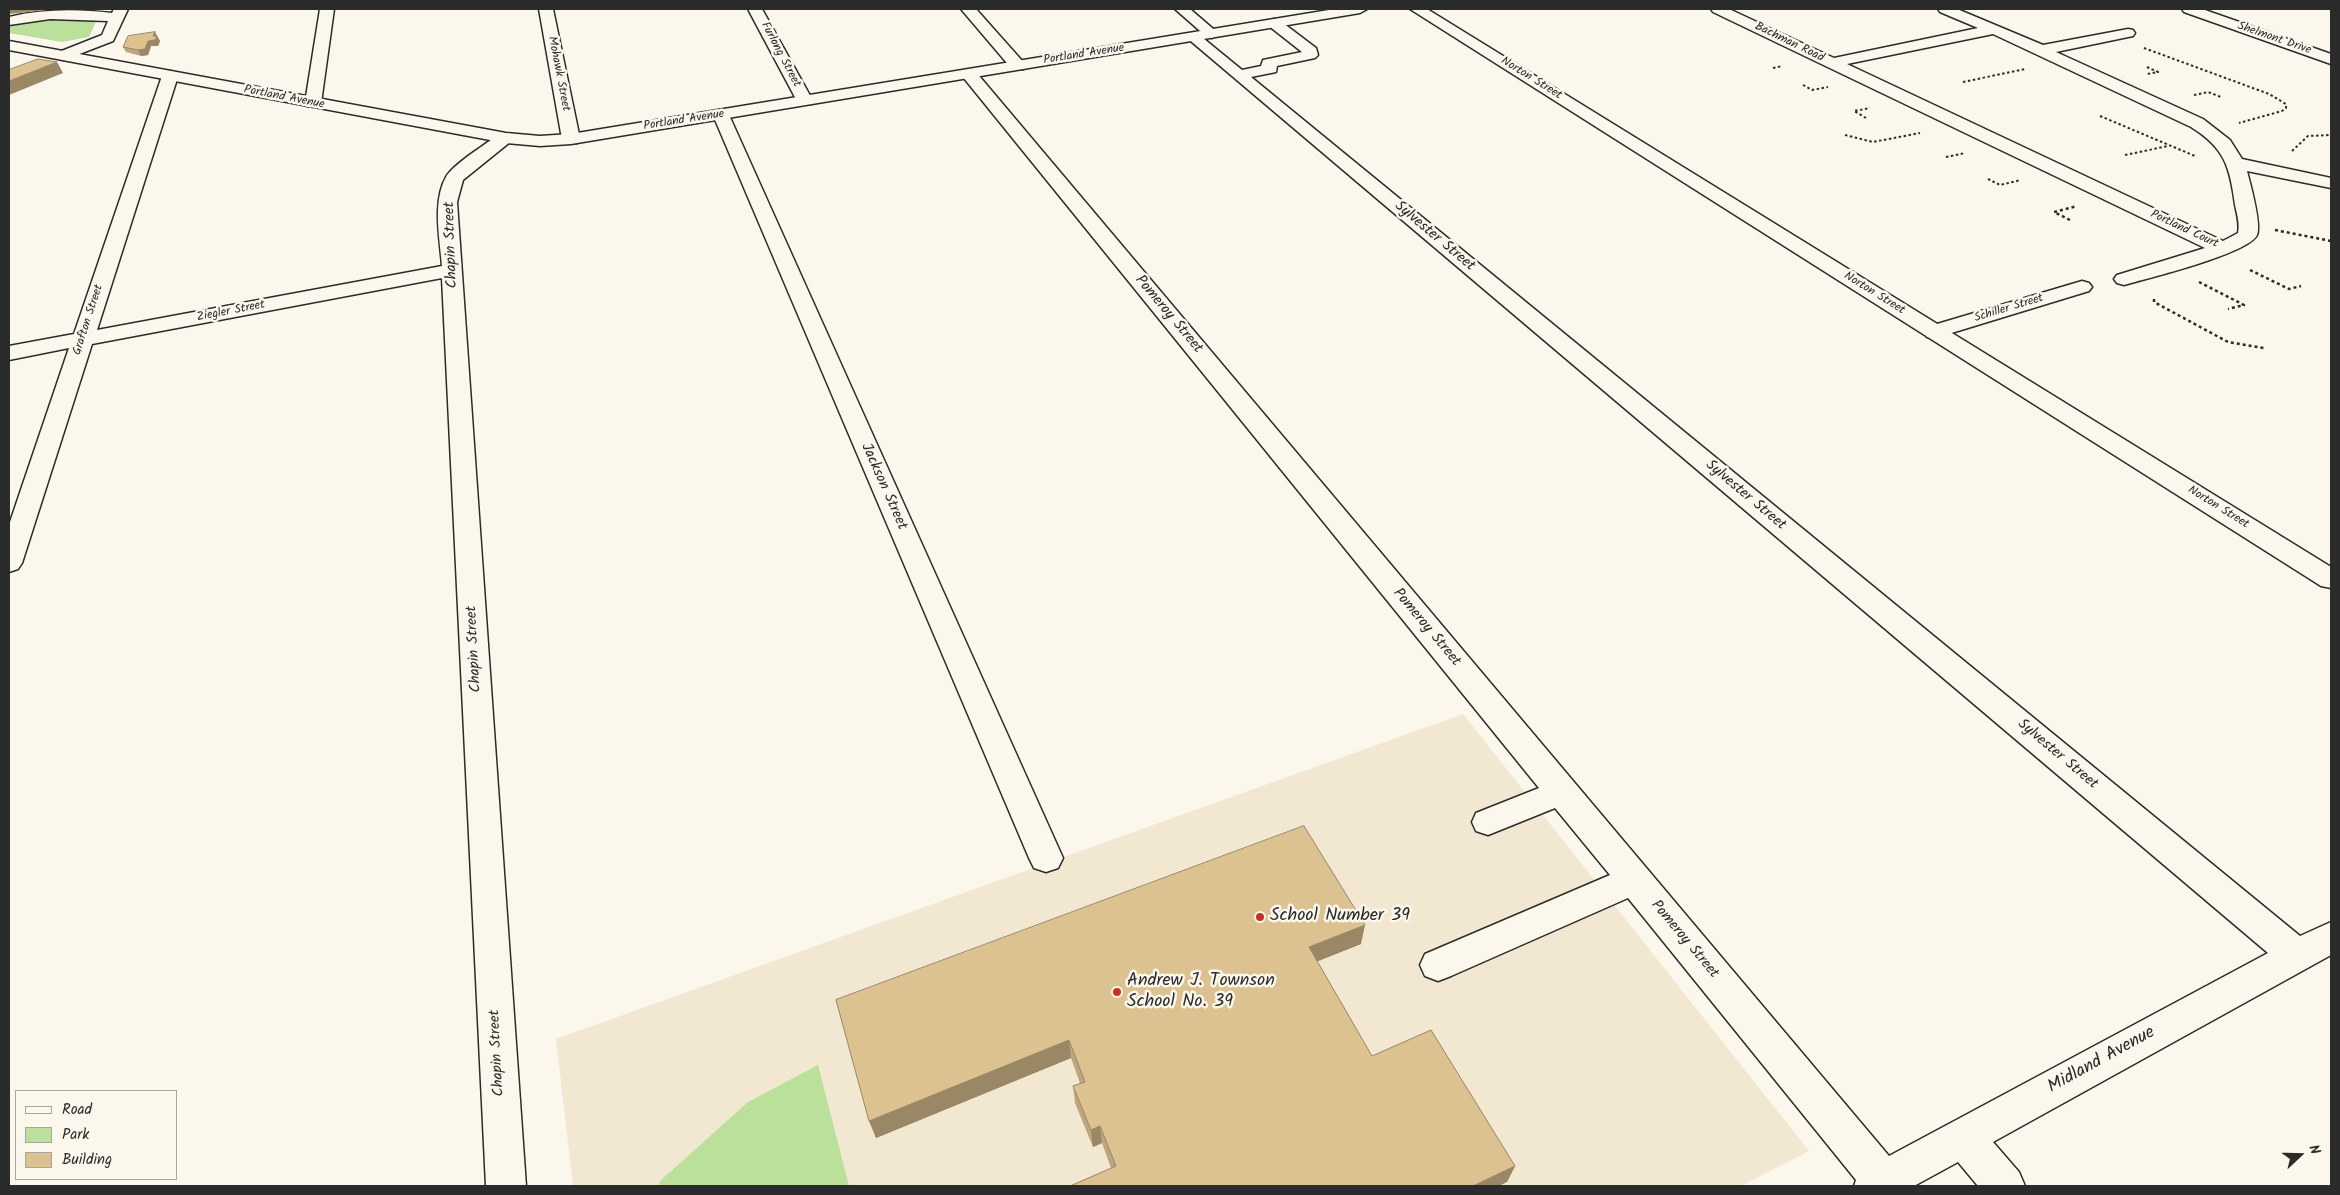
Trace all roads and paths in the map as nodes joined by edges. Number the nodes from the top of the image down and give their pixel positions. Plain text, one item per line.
1 (327, 9) edge
2 (546, 9) edge
3 (755, 9) edge
4 (968, 9) edge
5 (1182, 9) edge
6 (1360, 9) edge
7 (1417, 9) edge
8 (1718, 9) edge
9 (1945, 9) edge
10 (2189, 9) edge
11 (1333, 11) edge
12 (119, 14) edge
13 (9, 21) edge
14 (1274, 23) junction
15 (1994, 29) junction
16 (2128, 33) dead end
17 (1202, 36) junction
18 (9, 46) edge
19 (2138, 47) dead end
20 (2041, 50) junction
21 (64, 55) junction
22 (2331, 59) edge
23 (1832, 64) junction
24 (1018, 66) junction
25 (2031, 67) dead end
26 (969, 74) junction
27 (1238, 75) junction
28 (170, 76) junction
29 (1963, 82) dead end
30 (1803, 85) dead end
31 (1831, 86) dead end
32 (2189, 96) dead end
33 (2221, 97) dead end
34 (805, 101) junction
35 (313, 103) junction
36 (1873, 107) dead end
37 (721, 115) junction
38 (2100, 116) dead end
39 (1866, 118) dead end
40 (2236, 124) dead end
41 (1924, 132) dead end
42 (1845, 135) dead end
43 (2331, 135) edge
44 (506, 138) junction
45 (571, 139) junction
46 (2169, 146) junction
47 (1965, 153) dead end
48 (2125, 154) dead end
49 (2290, 154) dead end
50 (2195, 156) dead end
51 (1946, 157) dead end
52 (2236, 163) junction
53 (1988, 179) dead end
54 (2023, 180) dead end
55 (2331, 183) edge
56 (2085, 204) dead end
57 (2070, 220) dead end
58 (2269, 229) dead end
59 (2331, 241) edge
60 (2223, 249) junction
61 (453, 270) junction
62 (2250, 270) dead end
63 (2124, 279) dead end
64 (2203, 284) dead end
65 (2301, 286) dead end
66 (2082, 287) dead end
67 (2154, 299) dead end
68 (2228, 309) dead end
69 (1935, 332) junction
70 (83, 339) junction
71 (2264, 348) dead end
72 (9, 353) edge
73 (9, 563) edge
74 (2330, 576) edge
75 (1562, 792) junction
76 (1488, 822) dead end
77 (1046, 858) dead end
78 (1635, 880) junction
79 (2331, 937) edge
80 (2298, 955) junction
81 (1438, 964) dead end
82 (1962, 1137) junction
83 (1878, 1184) edge
84 (506, 1186) edge
85 (2005, 1186) edge

1 - 35 street
2 - 45 street, Mohawk Street
3 - 34 street, Furlong Street
4 - 24 street
5 - 17 street, Sylvester Street
6 - 11 street, Portland Avenue
7 - 69 street, Norton Street
8 - 23 street, Bachman Road
9 - 15 street, Portland Court
10 - 22 street, Shelmont Drive
11 - 14 street, Portland Avenue
12 - 13 street
12 - 21 street
14 - 17 street, Portland Avenue
14 - 27 street
15 - 20 street, Portland Court
15 - 23 street
16 - 20 street
17 - 24 street, Portland Avenue
17 - 27 street, Sylvester Street
18 - 21 street, Portland Avenue
19 - 40 path
20 - 52 street, Portland Court
21 - 28 street, Portland Avenue
23 - 60 street, Portland Court
24 - 26 street, Portland Avenue
25 - 29 path
26 - 34 street, Portland Avenue
26 - 75 street, Pomeroy Street
27 - 80 street, Sylvester Street
28 - 35 street, Portland Avenue
28 - 70 street, Grafton Street
30 - 31 path
32 - 33 path
34 - 37 street, Portland Avenue
35 - 44 street, Portland Avenue
36 - 39 path
37 - 45 street, Portland Avenue
37 - 77 street, Jackson Street
38 - 46 path
41 - 42 path
43 - 49 path
44 - 45 street, Portland Avenue
44 - 61 street, Chapin Street
46 - 48 path
46 - 50 path
47 - 51 path
52 - 55 street
52 - 60 street, Portland Court
53 - 54 path
56 - 57 path
58 - 59 path
60 - 63 street
61 - 70 street, Ziegler Street
61 - 84 street, Chapin Street
62 - 65 path
64 - 68 path
66 - 69 street, Schiller Street
67 - 71 path
69 - 74 street, Norton Street
70 - 72 street, Ziegler Street
70 - 73 street, Grafton Street
75 - 76 street
75 - 78 street, Pomeroy Street
78 - 81 street
78 - 83 street, Pomeroy Street
79 - 80 street, Midland Avenue
80 - 82 street, Midland Avenue
82 - 83 street, Midland Avenue
82 - 85 street

